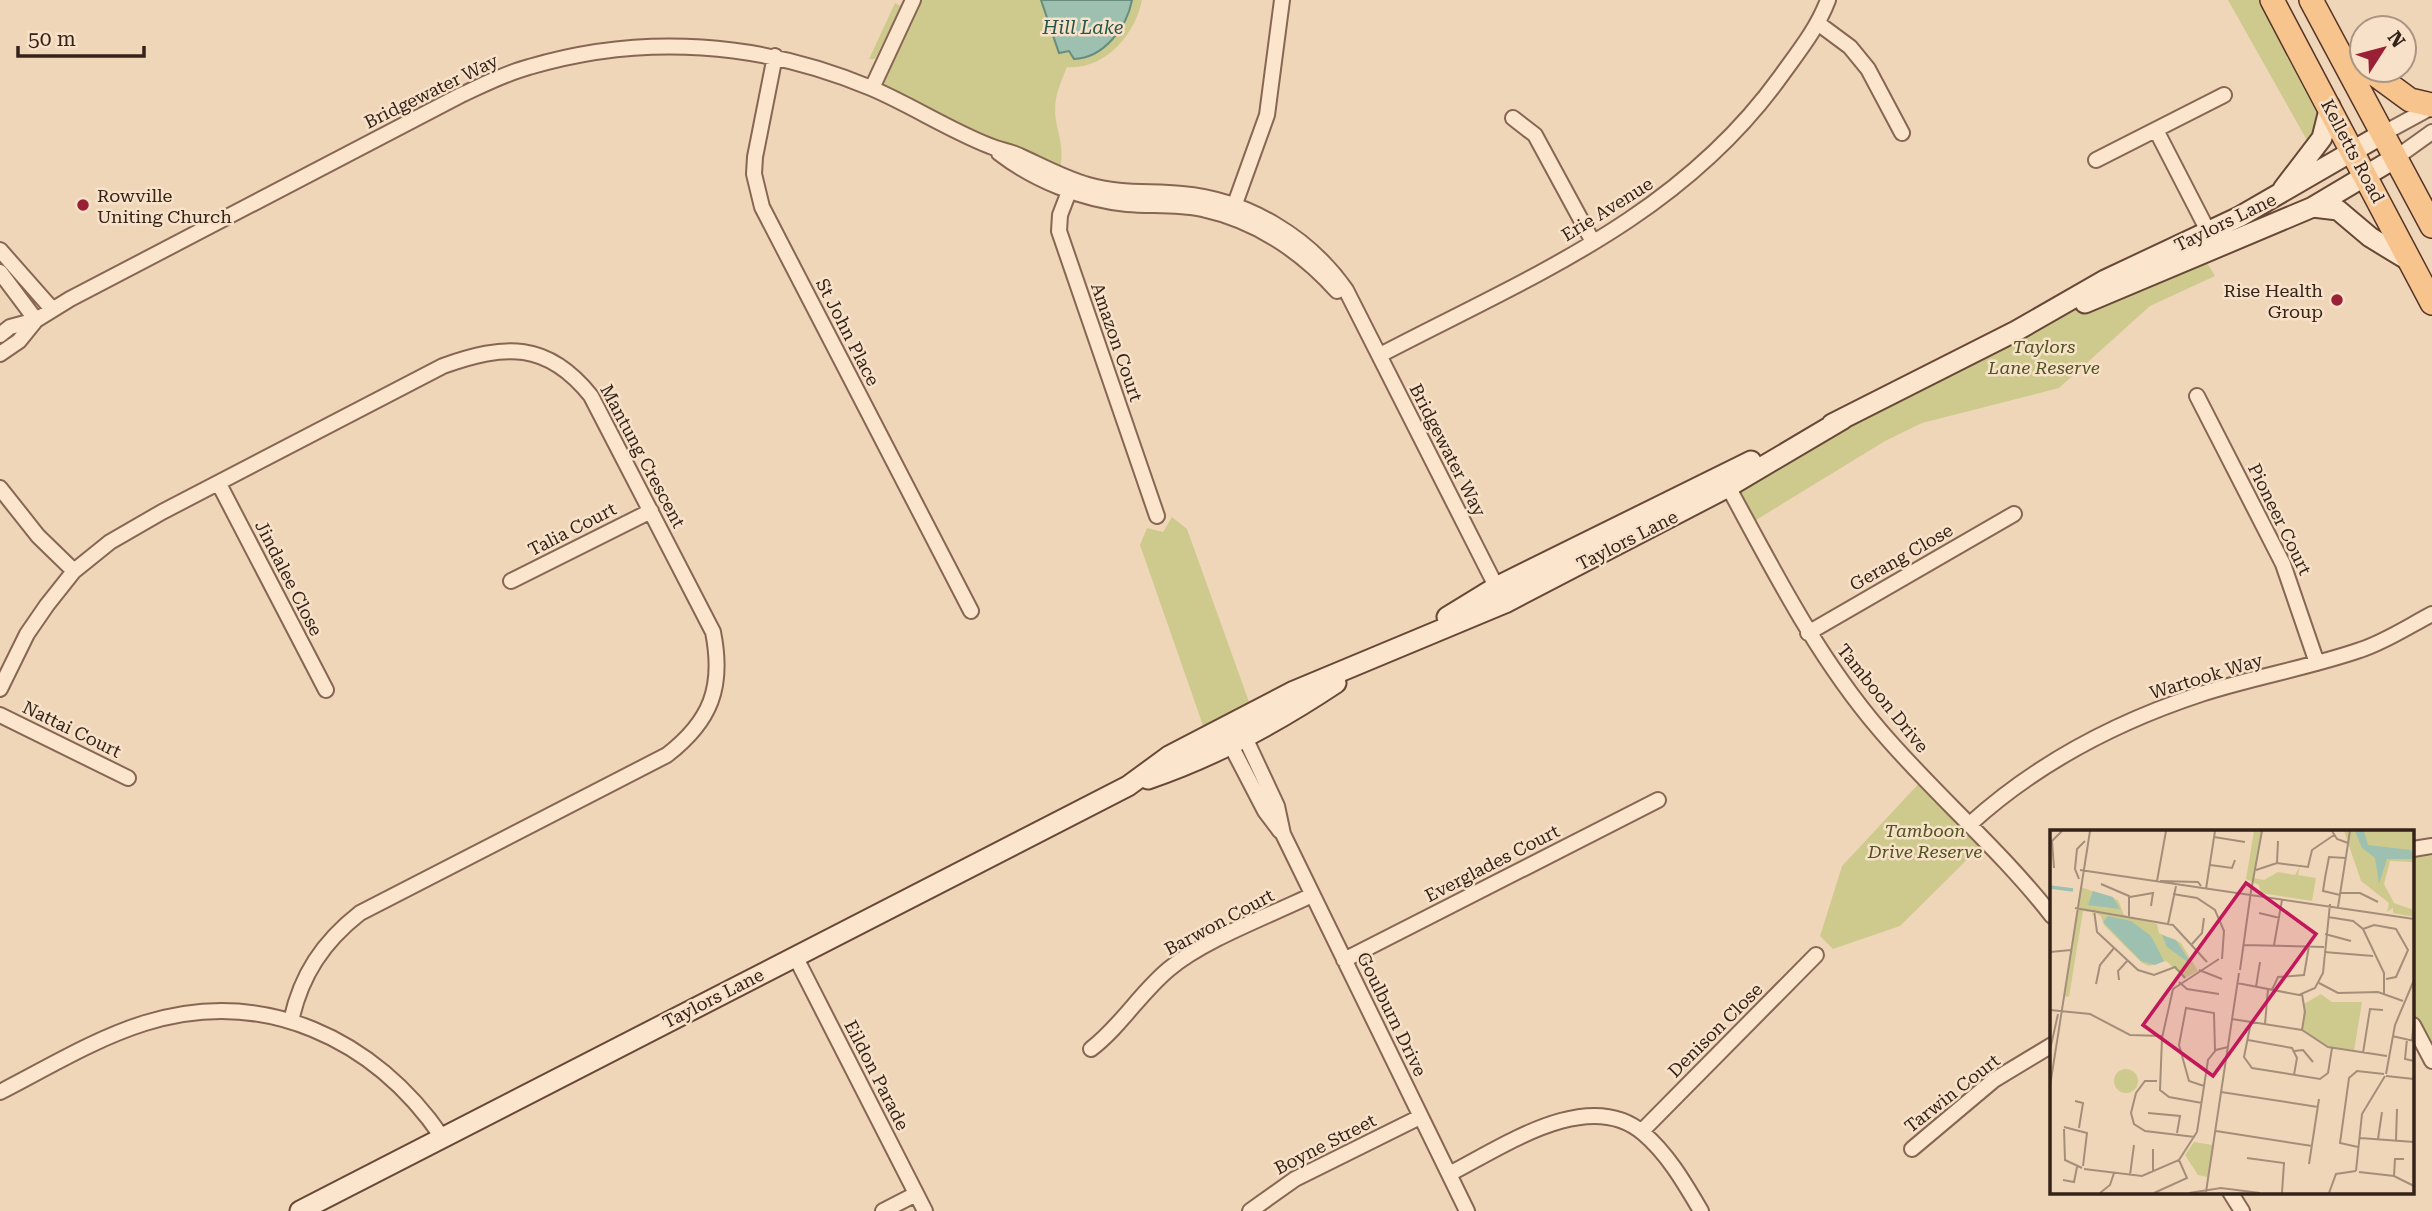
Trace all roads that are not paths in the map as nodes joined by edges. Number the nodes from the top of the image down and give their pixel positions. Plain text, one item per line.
1 (914, 0) edge
2 (1282, 0) edge
3 (1828, 0) edge
4 (2272, 0) edge
5 (2311, 0) edge
6 (1819, 24) junction
7 (2341, 55) junction
8 (775, 57) junction
9 (2348, 59) edge
10 (2388, 84) edge
11 (872, 88) junction
12 (2224, 95) dead end
13 (2330, 106) junction
14 (2432, 106) edge
15 (1513, 118) dead end
16 (2156, 130) junction
17 (1902, 132) dead end
18 (2432, 132) edge
19 (2384, 133) junction
20 (2355, 152) junction
21 (2397, 157) junction
22 (2096, 160) dead end
23 (2367, 176) junction
24 (1071, 185) junction
25 (2278, 196) junction
26 (2313, 207) junction
27 (1232, 212) junction
28 (2432, 226) edge
29 (2208, 231) junction
30 (1592, 242) junction
31 (0, 250) edge
32 (2217, 250) junction
33 (2411, 262) junction
34 (0, 272) edge
35 (2432, 303) edge
36 (52, 309) junction
37 (36, 320) junction
38 (2016, 331) junction
39 (0, 335) edge
40 (0, 354) edge
41 (1380, 355) junction
42 (2197, 396) dead end
43 (1724, 481) junction
44 (219, 484) junction
45 (0, 488) edge
46 (651, 510) junction
47 (2014, 514) dead end
48 (1157, 516) dead end
49 (74, 571) junction
50 (512, 581) dead end
51 (1501, 595) junction
52 (971, 611) dead end
53 (2432, 614) edge
54 (1808, 633) junction
55 (2318, 663) junction
56 (0, 689) edge
57 (326, 690) dead end
58 (0, 715) edge
59 (1233, 732) junction
60 (128, 778) dead end
61 (1658, 800) dead end
62 (1970, 824) junction
63 (2432, 846) edge
64 (2414, 849) edge
65 (1312, 895) junction
66 (2050, 914) edge
67 (1816, 955) dead end
68 (795, 956) junction
69 (1344, 960) junction
70 (291, 1021) junction
71 (2414, 1027) edge
72 (2050, 1046) edge
73 (1091, 1049) dead end
74 (2432, 1061) edge
75 (0, 1092) edge
76 (1420, 1117) junction
77 (1642, 1131) junction
78 (442, 1137) junction
79 (1912, 1149) dead end
80 (1449, 1174) junction
81 (916, 1194) junction
82 (2231, 1194) edge
83 (300, 1211) edge
84 (883, 1211) edge
85 (925, 1211) edge
86 (1250, 1211) edge
87 (1467, 1211) edge
88 (1701, 1211) edge
89 (2242, 1211) edge

1 - 11 street
2 - 27 street
3 - 6 street, Erie Avenue
4 - 13 main road, Kelletts Road
5 - 7 main road, Kelletts Road
6 - 17 street
6 - 30 street, Erie Avenue
7 - 9 main road
7 - 19 main road, Kelletts Road
8 - 11 street, Bridgewater Way
8 - 36 street, Bridgewater Way
8 - 52 street, St John Place
10 - 14 main road
11 - 24 street, Bridgewater Way
12 - 16 street
13 - 20 main road, Kelletts Road
13 - 25 main road
14 - 19 street, Taylors Lane
15 - 30 street
16 - 22 street
16 - 29 street
18 - 21 street, Taylors Lane
19 - 20 main road, Taylors Lane
19 - 21 main road, Kelletts Road
20 - 23 main road, Kelletts Road
20 - 25 main road, Taylors Lane
21 - 23 main road, Taylors Lane
21 - 28 main road, Kelletts Road
23 - 26 main road, Taylors Lane
23 - 33 main road, Kelletts Road
24 - 27 street, Bridgewater Way
24 - 48 street, Amazon Court
25 - 29 main road, Taylors Lane
26 - 32 main road, Taylors Lane
26 - 33 main road
27 - 41 street, Bridgewater Way
29 - 32 main road
29 - 38 main road, Taylors Lane
30 - 41 street, Erie Avenue
31 - 36 street
32 - 38 main road, Taylors Lane
33 - 35 main road, Kelletts Road
34 - 37 street
36 - 37 street, Bridgewater Way
37 - 39 street, Bridgewater Way
37 - 40 street, Bridgewater Way
38 - 43 main road, Taylors Lane
41 - 51 street, Bridgewater Way
42 - 55 street, Pioneer Court
43 - 51 main road, Taylors Lane
43 - 54 street, Tamboon Drive
44 - 46 street, Mantung Crescent
44 - 49 street, Mantung Crescent
44 - 57 street, Jindalee Close
45 - 49 street
46 - 50 street, Talia Court
46 - 70 street, Mantung Crescent
47 - 54 street, Gerang Close
49 - 56 street, Mantung Crescent
51 - 59 main road, Taylors Lane
53 - 55 street, Wartook Way
54 - 62 street, Tamboon Drive
55 - 62 street, Wartook Way
58 - 60 street, Nattai Court
59 - 65 street, Goulburn Drive
59 - 68 main road, Taylors Lane
61 - 69 street, Everglades Court
62 - 66 street, Tamboon Drive
63 - 64 street
65 - 69 street, Goulburn Drive
65 - 73 street, Barwon Court
67 - 77 street, Denison Close
68 - 78 main road, Taylors Lane
68 - 81 street, Eildon Parade
69 - 76 street, Goulburn Drive
70 - 75 street
70 - 78 street
71 - 74 street
72 - 79 street, Tarwin Court
76 - 80 street, Goulburn Drive
76 - 86 street, Boyne Street
77 - 80 street
77 - 88 street
78 - 83 main road, Taylors Lane
80 - 87 street, Goulburn Drive
81 - 84 street
81 - 85 street, Eildon Parade
82 - 89 street

